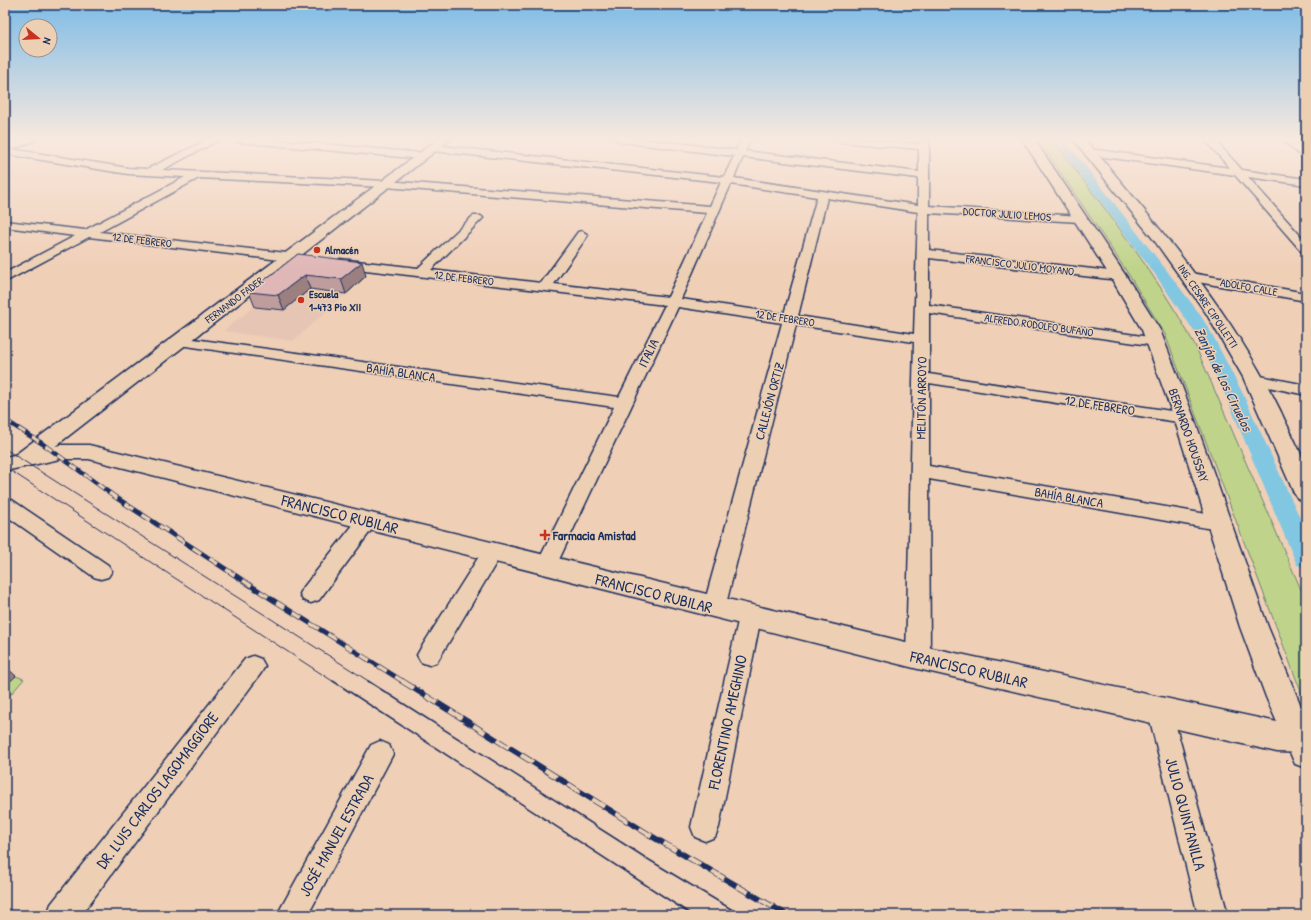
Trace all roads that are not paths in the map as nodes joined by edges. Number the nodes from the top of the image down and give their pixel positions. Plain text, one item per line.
1 (184, 182) edge
2 (343, 182) edge
3 (389, 182) edge
4 (726, 182) edge
5 (740, 182) edge
6 (923, 182) edge
7 (1056, 182) edge
8 (1114, 182) edge
9 (1248, 182) edge
10 (386, 184) junction
11 (823, 194) junction
12 (923, 209) junction
13 (714, 210) junction
14 (477, 218) dead end
15 (1080, 219) junction
16 (5, 224) edge
17 (87, 234) junction
18 (582, 236) dead end
19 (1306, 249) edge
20 (922, 253) junction
21 (290, 257) junction
22 (313, 260) edge
23 (328, 262) edge
24 (421, 273) junction
25 (1118, 276) junction
26 (1191, 277) junction
27 (5, 278) edge
28 (545, 287) junction
29 (1306, 297) edge
30 (673, 302) junction
31 (922, 308) junction
32 (791, 319) junction
33 (921, 340) junction
34 (179, 341) junction
35 (1156, 342) junction
36 (921, 377) junction
37 (1255, 380) junction
38 (1306, 390) edge
39 (624, 403) junction
40 (1184, 418) junction
41 (11, 466) edge
42 (920, 471) junction
43 (1306, 493) edge
44 (5, 504) edge
45 (368, 520) junction
46 (1218, 523) junction
47 (492, 553) junction
48 (546, 566) junction
49 (101, 572) dead end
50 (311, 594) dead end
51 (714, 608) junction
52 (750, 617) junction
53 (429, 655) dead end
54 (918, 657) junction
55 (253, 666) dead end
56 (1160, 712) junction
57 (1304, 743) edge
58 (380, 754) dead end
59 (705, 827) dead end
60 (62, 915) edge
61 (292, 915) edge
62 (1213, 915) edge

1 - 17 street
2 - 10 street
3 - 10 street, FERNANDO FADER
4 - 13 street, ITALIA
5 - 11 street, DOCTOR JULIO LEMOS
6 - 12 street, MELITÓN ARROYO
7 - 15 street, BERNARDO HOUSSAY
8 - 26 street, ING. CESARE CIPOLLETTI
9 - 19 street
10 - 13 street
10 - 21 street, FERNANDO FADER
11 - 12 street, DOCTOR JULIO LEMOS
11 - 32 street, CALLEJÓN ORTIZ
12 - 15 street, DOCTOR JULIO LEMOS
12 - 20 street, MELITÓN ARROYO
13 - 30 street, ITALIA
14 - 24 street
15 - 25 street, BERNARDO HOUSSAY
16 - 17 street, 12 DE FEBRERO
17 - 21 street, 12 DE FEBRERO
17 - 27 street
18 - 28 street
20 - 25 street, FRANCISCO JULIO MOYANO
20 - 31 street, MELITÓN ARROYO
21 - 22 street, 12 DE FEBRERO
21 - 34 street, FERNANDO FADER
23 - 24 street, 12 DE FEBRERO
24 - 28 street, 12 DE FEBRERO
25 - 35 street, BERNARDO HOUSSAY
26 - 29 street, ADOLFO CALLE
26 - 37 street, ING. CESARE CIPOLLETTI
28 - 30 street, 12 DE FEBRERO
30 - 32 street, 12 DE FEBRERO
30 - 39 street, ITALIA
31 - 33 street, MELITÓN ARROYO
31 - 35 street, ALFREDO RODOLFO BUFANO
32 - 33 street, 12 DE FEBRERO
32 - 51 street, CALLEJÓN ORTIZ
33 - 36 street, MELITÓN ARROYO
34 - 39 street, BAHÍA BLANCA
34 - 41 street, FERNANDO FADER
35 - 40 street, BERNARDO HOUSSAY
36 - 40 street, 12 DE FEBRERO
36 - 42 street, MELITÓN ARROYO
37 - 38 street
37 - 43 street, ING. CESARE CIPOLLETTI
39 - 48 street, ITALIA
40 - 46 street, BERNARDO HOUSSAY
41 - 45 street, FRANCISCO RUBILAR
42 - 46 street, BAHÍA BLANCA
42 - 54 street, MELITÓN ARROYO
44 - 49 street
45 - 47 street, FRANCISCO RUBILAR
45 - 50 street
46 - 57 street, BERNARDO HOUSSAY
47 - 48 street, FRANCISCO RUBILAR
47 - 53 street
48 - 51 street, FRANCISCO RUBILAR
51 - 52 street, FRANCISCO RUBILAR
52 - 54 street, FRANCISCO RUBILAR
52 - 59 street, FLORENTINO AMEGHINO
54 - 56 street, FRANCISCO RUBILAR
55 - 60 street, DR. LUIS CARLOS LAGOMAGGIORE
56 - 57 street, FRANCISCO RUBILAR
56 - 62 street, JULIO QUINTANILLA
58 - 61 street, JOSÉ MANUEL ESTRADA

